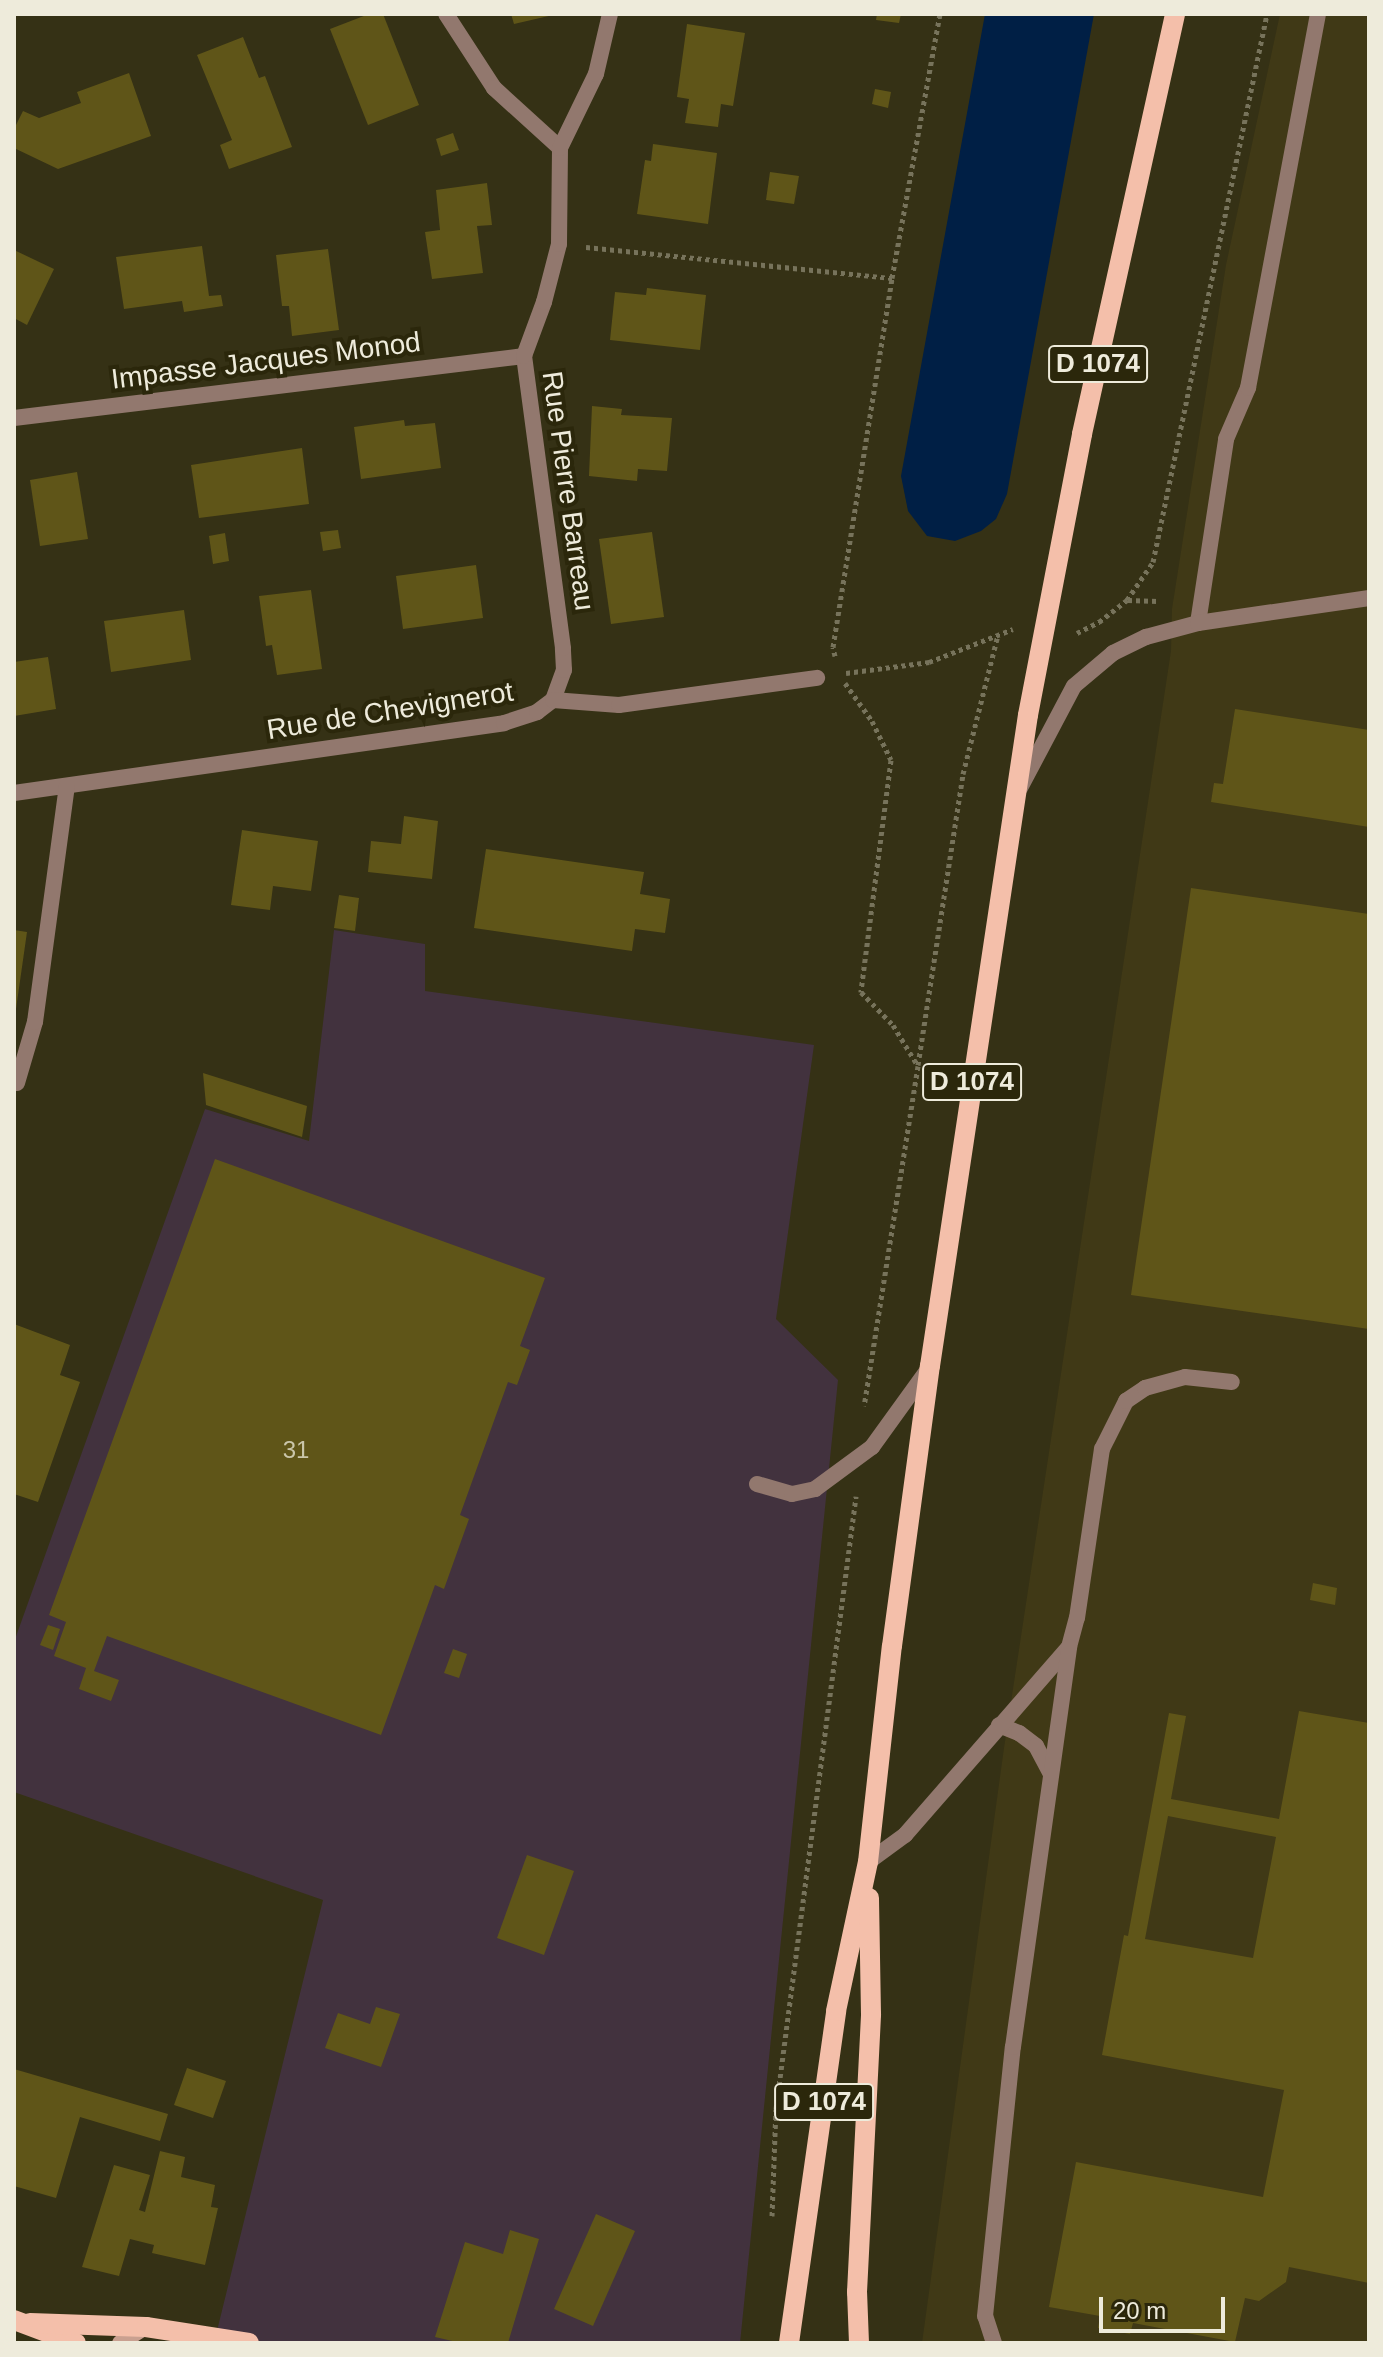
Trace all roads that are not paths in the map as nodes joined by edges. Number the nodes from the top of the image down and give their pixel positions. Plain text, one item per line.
1 (446, 14) edge
2 (610, 14) edge
3 (1175, 14) edge
4 (1318, 14) edge
5 (560, 148) junction
6 (524, 356) junction
7 (14, 418) edge
8 (1369, 598) edge
9 (1198, 623) junction
10 (817, 678) road end
11 (553, 700) junction
12 (67, 786) junction
13 (14, 793) edge
14 (1015, 799) junction
15 (17, 1083) dead end
16 (930, 1366) junction
17 (1232, 1382) dead end
18 (757, 1484) dead end
19 (1069, 1647) junction
20 (999, 1725) junction
21 (1050, 1772) junction
22 (868, 1862) junction
23 (22, 2322) edge
24 (146, 2327) junction
25 (76, 2343) edge
26 (120, 2343) edge
27 (249, 2343) edge
28 (789, 2343) edge
29 (859, 2343) edge
30 (994, 2343) edge

1 - 5 street
2 - 5 street, Rue Pierre Barreau
3 - 14 main road, D 1074
4 - 9 street
5 - 6 street, Rue Pierre Barreau
6 - 7 street, Impasse Jacques Monod
6 - 11 street, Rue Pierre Barreau
8 - 9 street
9 - 14 street
10 - 11 street, Rue de Chevignerot
11 - 12 street, Rue de Chevignerot
12 - 13 street, Rue de Chevignerot
12 - 15 street
14 - 16 main road, D 1074
16 - 18 street
16 - 22 main road, D 1074
17 - 19 street
19 - 20 street
19 - 21 street
20 - 21 street
20 - 22 street
21 - 30 street
22 - 28 main road, D 1074
22 - 29 main road, D 1074
23 - 24 main road
23 - 25 main road
24 - 26 main road
24 - 27 main road

